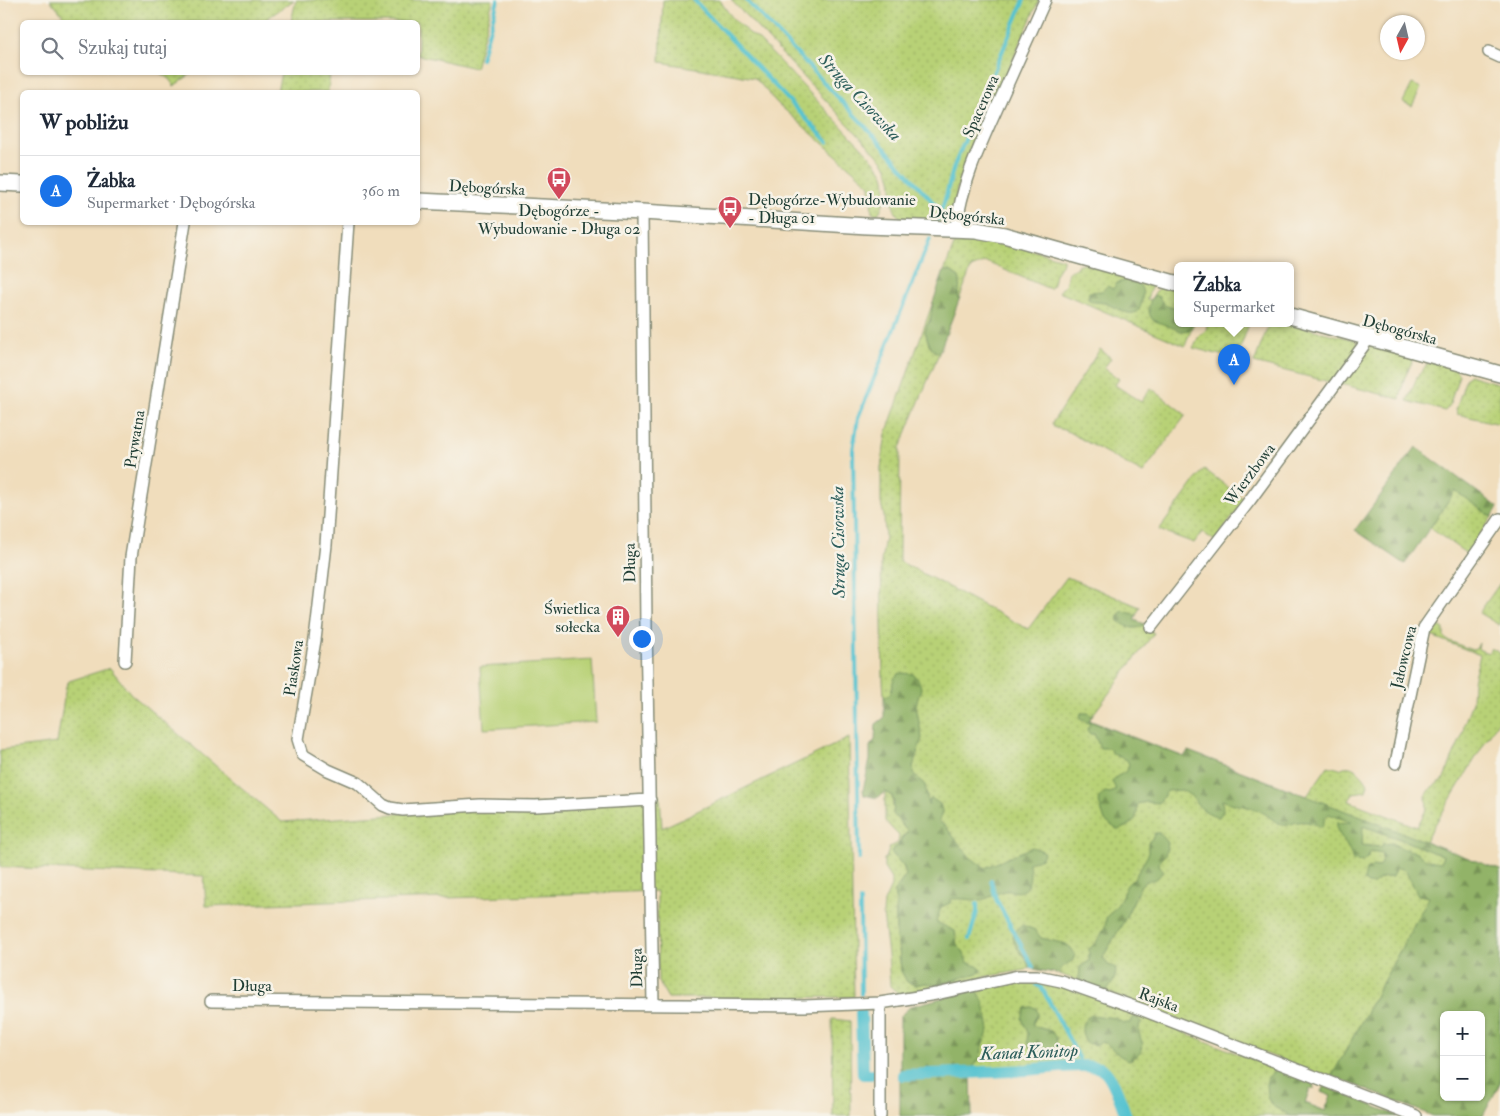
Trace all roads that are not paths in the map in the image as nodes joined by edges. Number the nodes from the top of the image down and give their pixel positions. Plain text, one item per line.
1 (1045, 0) edge
2 (1489, 52) dead end
3 (1500, 57) edge
4 (0, 183) edge
5 (20, 184) edge
6 (420, 201) edge
7 (642, 212) junction
8 (185, 225) edge
9 (348, 225) edge
10 (956, 229) junction
11 (1174, 283) edge
12 (1294, 317) edge
13 (1369, 338) junction
14 (1500, 374) edge
15 (1500, 519) edge
16 (1151, 627) dead end
17 (125, 661) dead end
18 (1396, 763) dead end
19 (650, 800) junction
20 (212, 1001) dead end
21 (880, 1003) junction
22 (653, 1004) junction
23 (880, 1116) edge
24 (1416, 1116) edge

1 - 10 street, Spacerowa
2 - 3 street
4 - 5 street
6 - 7 street, Dębogórska
7 - 10 street, Dębogórska
7 - 19 street, Długa
8 - 17 street, Prywatna
9 - 19 street, Piaskowa
10 - 11 street, Dębogórska
12 - 13 street, Dębogórska
13 - 14 street, Dębogórska
13 - 16 street, Wierzbowa
15 - 18 street, Jałowcowa
19 - 22 street, Długa
20 - 22 street, Długa
21 - 22 street, Długa
21 - 23 street
21 - 24 street, Rajska

